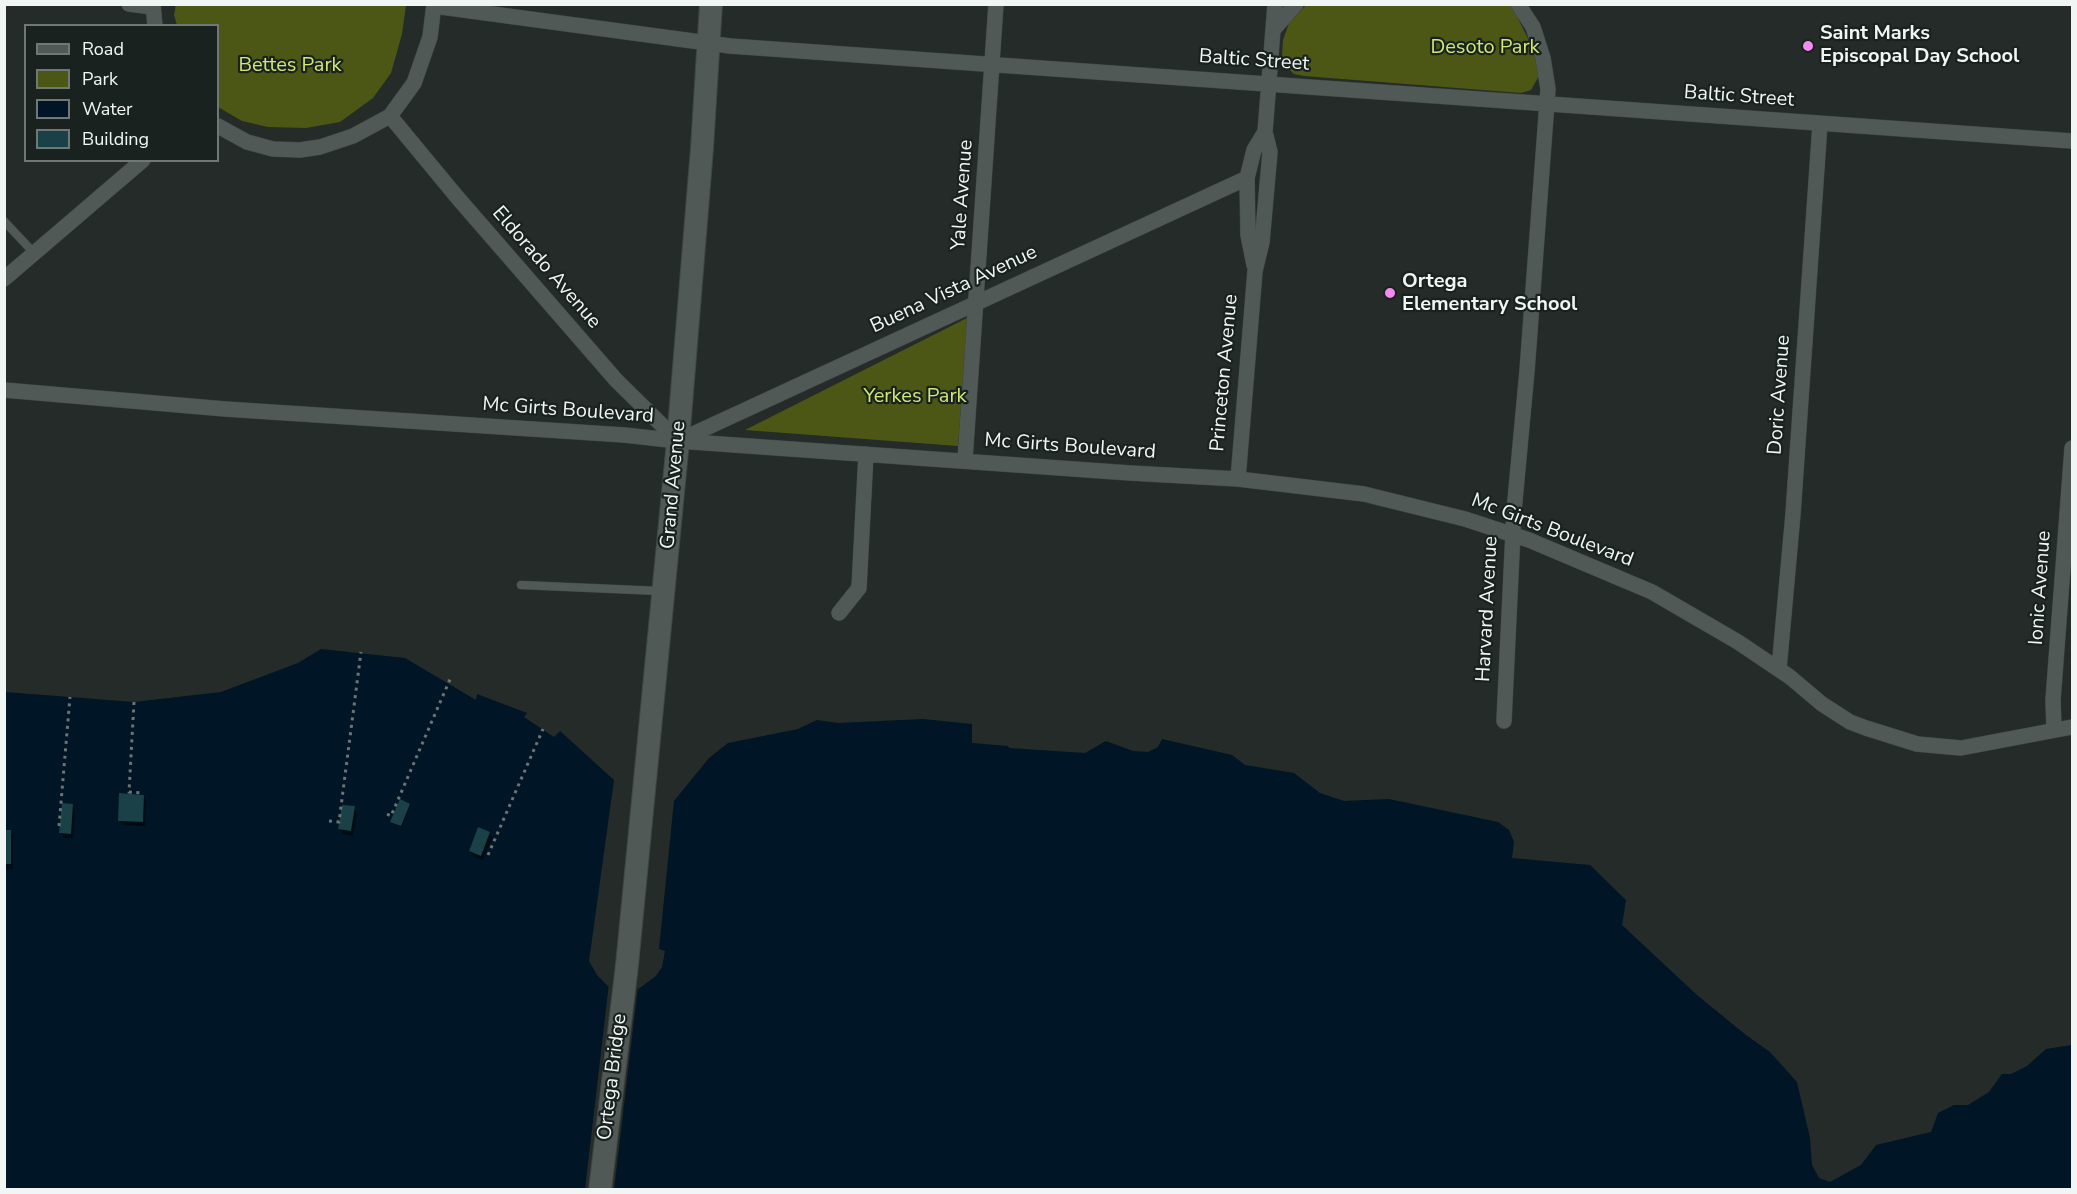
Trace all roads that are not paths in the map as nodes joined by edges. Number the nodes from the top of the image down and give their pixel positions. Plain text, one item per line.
1 (129, 4) edge
2 (711, 4) edge
3 (996, 4) edge
4 (1275, 4) edge
5 (1296, 4) edge
6 (1518, 4) edge
7 (434, 5) edge
8 (152, 6) edge
9 (155, 24) edge
10 (1273, 30) junction
11 (709, 42) junction
12 (993, 64) junction
13 (1270, 83) junction
14 (1547, 104) junction
15 (390, 116) junction
16 (1820, 124) junction
17 (219, 127) edge
18 (1265, 132) junction
19 (2073, 141) edge
20 (140, 162) edge
21 (1247, 178) junction
22 (4, 221) edge
23 (34, 254) junction
24 (1255, 271) junction
25 (4, 279) edge
26 (977, 302) junction
27 (4, 390) edge
28 (678, 441) junction
29 (2073, 448) edge
30 (866, 454) junction
31 (965, 460) junction
32 (1238, 479) junction
33 (1513, 535) junction
34 (521, 585) dead end
35 (663, 592) junction
36 (839, 613) dead end
37 (1779, 669) junction
38 (1504, 722) dead end
39 (2073, 727) edge
40 (2054, 730) junction
41 (627, 965) joint
42 (600, 1190) edge

1 - 8 street
2 - 11 main road, Grand Avenue
3 - 12 street, Yale Avenue
4 - 10 street, Princeton Avenue
5 - 10 street
6 - 14 street, Harvard Avenue
7 - 11 street, Baltic Street
7 - 15 street
8 - 9 street
10 - 13 street, Princeton Avenue
11 - 12 street, Baltic Street
11 - 28 main road, Grand Avenue
12 - 13 street, Baltic Street
12 - 26 street, Yale Avenue
13 - 14 street, Baltic Street
13 - 18 street, Princeton Avenue
14 - 16 street, Baltic Street
14 - 33 street, Harvard Avenue
15 - 17 street
15 - 28 street, Eldorado Avenue
16 - 19 street, Baltic Street
16 - 37 street, Doric Avenue
18 - 21 street, Princeton Avenue
18 - 24 street, Princeton Avenue
20 - 23 street
21 - 24 street, Princeton Avenue
21 - 26 street, Buena Vista Avenue
22 - 23 lane
23 - 25 street
24 - 32 street, Princeton Avenue
26 - 28 street, Buena Vista Avenue
26 - 31 street, Yale Avenue
27 - 28 street, Mc Girts Boulevard
28 - 30 street, Mc Girts Boulevard
28 - 35 main road, Grand Avenue
29 - 40 street, Ionic Avenue
30 - 31 street, Mc Girts Boulevard
30 - 36 street
31 - 32 street, Mc Girts Boulevard
32 - 33 street, Mc Girts Boulevard
33 - 37 street, Mc Girts Boulevard
33 - 38 street, Harvard Avenue
34 - 35 lane
35 - 41 main road, Grand Avenue
37 - 40 street, Mc Girts Boulevard
39 - 40 street, Mc Girts Boulevard
41 - 42 main road, Ortega Bridge

